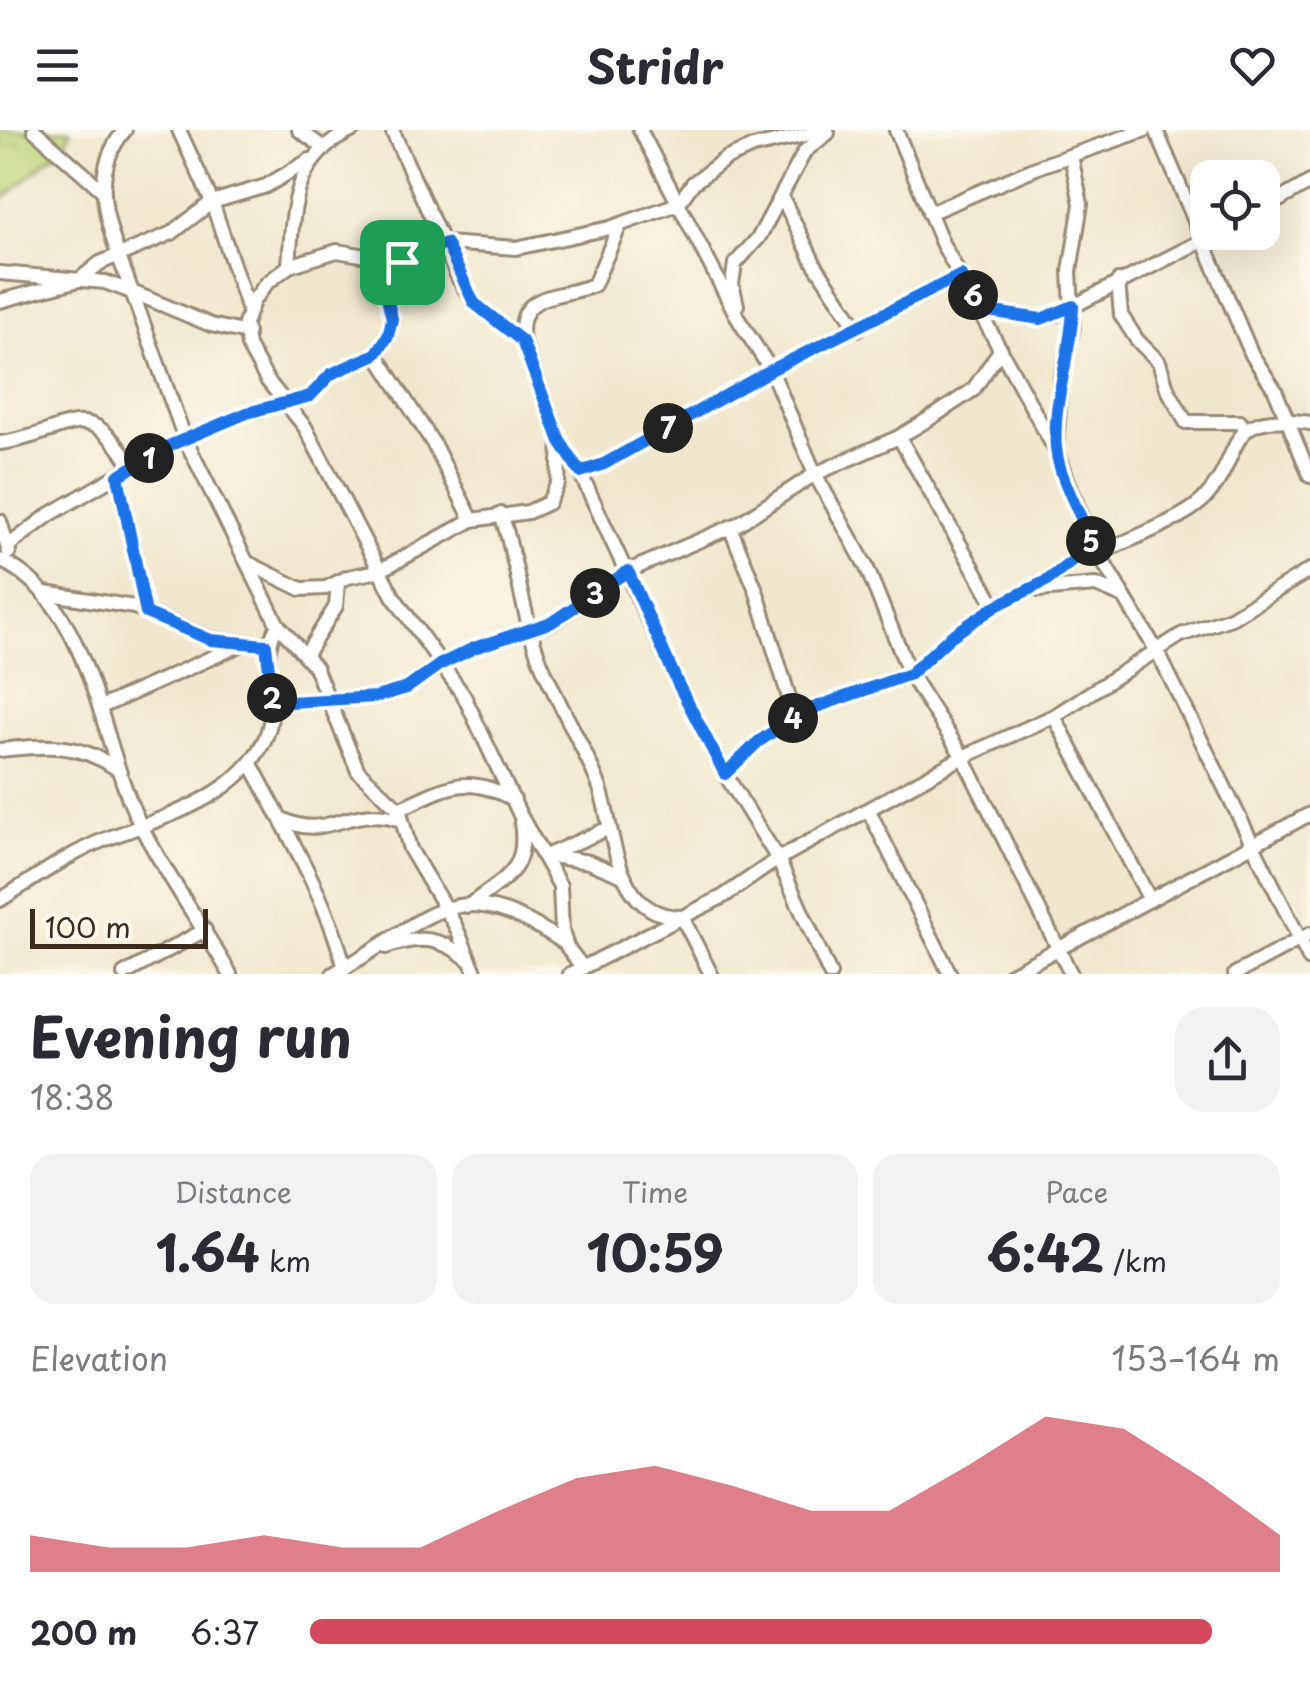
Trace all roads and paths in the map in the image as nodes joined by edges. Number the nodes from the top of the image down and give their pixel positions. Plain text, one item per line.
1 (34, 130) edge
2 (125, 130) edge
3 (179, 130) edge
4 (299, 130) edge
5 (353, 130) edge
6 (392, 130) edge
7 (640, 130) edge
8 (756, 130) edge
9 (829, 130) edge
10 (896, 130) edge
11 (1145, 130) edge
12 (1156, 130) edge
13 (765, 145) junction
14 (324, 148) junction
15 (1071, 156) junction
16 (310, 160) junction
17 (1310, 182) edge
18 (102, 190) junction
19 (1295, 190) junction
20 (1190, 194) edge
21 (783, 198) junction
22 (1280, 199) edge
23 (1310, 201) edge
24 (212, 202) junction
25 (678, 204) junction
26 (930, 213) junction
27 (620, 225) junction
28 (446, 243) junction
29 (1190, 246) edge
30 (1217, 250) edge
31 (120, 255) junction
32 (402, 262) junction
33 (289, 266) junction
34 (0, 273) edge
35 (961, 275) junction
36 (79, 280) junction
37 (1118, 281) junction
38 (132, 292) junction
39 (0, 300) edge
40 (1073, 306) junction
41 (981, 310) junction
42 (249, 312) junction
43 (740, 322) junction
44 (858, 330) junction
45 (247, 333) junction
46 (522, 341) junction
47 (1002, 350) junction
48 (376, 354) junction
49 (771, 370) junction
50 (286, 404) junction
51 (1285, 419) junction
52 (1310, 423) edge
53 (1246, 430) junction
54 (899, 437) junction
55 (185, 439) junction
56 (560, 441) junction
57 (0, 443) edge
58 (1056, 451) junction
59 (132, 468) junction
60 (580, 472) junction
61 (814, 474) junction
62 (118, 476) junction
63 (1310, 476) edge
64 (501, 514) junction
65 (0, 520) edge
66 (472, 520) junction
67 (730, 527) junction
68 (8, 546) junction
69 (1096, 549) junction
70 (5, 563) edge
71 (248, 563) junction
72 (378, 570) junction
73 (1310, 570) edge
74 (628, 571) junction
75 (338, 582) junction
76 (44, 593) junction
77 (1020, 594) junction
78 (1124, 597) junction
79 (996, 606) junction
80 (146, 613) junction
81 (278, 624) junction
82 (530, 630) junction
83 (240, 645) junction
84 (266, 645) junction
85 (1158, 653) junction
86 (305, 656) junction
87 (439, 665) junction
88 (910, 674) junction
89 (329, 700) junction
90 (273, 703) junction
91 (101, 707) junction
92 (1054, 716) junction
93 (795, 717) junction
94 (0, 750) edge
95 (963, 757) junction
96 (251, 764) junction
97 (116, 768) junction
98 (725, 774) junction
99 (514, 800) junction
100 (869, 810) junction
101 (400, 814) junction
102 (1310, 814) edge
103 (520, 815) junction
104 (280, 818) junction
105 (607, 828) junction
106 (142, 829) junction
107 (1253, 845) junction
108 (546, 856) junction
109 (778, 859) junction
110 (625, 877) junction
111 (0, 900) edge
112 (1150, 900) junction
113 (444, 906) junction
114 (467, 906) junction
115 (682, 918) junction
116 (206, 930) junction
117 (1304, 937) edge
118 (566, 944) junction
119 (1058, 948) junction
120 (370, 954) junction
121 (1310, 960) edge
122 (473, 968) edge
123 (584, 970) edge
124 (339, 971) edge
125 (124, 974) edge
126 (230, 974) edge
127 (711, 974) edge
128 (830, 974) edge
129 (950, 974) edge
130 (1012, 974) edge
131 (1072, 974) edge
132 (1236, 974) edge

1 - 18 street
2 - 18 street
3 - 24 street
4 - 14 street
5 - 14 street
6 - 28 street
7 - 25 street
8 - 13 street
9 - 13 street
9 - 21 street
10 - 26 street
11 - 15 street
12 - 20 street
13 - 25 street
14 - 16 street
15 - 26 street
15 - 40 street
16 - 24 street
16 - 33 street
17 - 19 street
18 - 31 street
19 - 22 street
19 - 23 street
21 - 43 street
21 - 44 street
24 - 31 street
24 - 42 street
25 - 27 street
25 - 43 street
26 - 35 street
27 - 28 street
27 - 46 street
28 - 32 street
28 - 46 street
29 - 37 street
30 - 51 street
31 - 36 street
31 - 38 street
32 - 33 street
32 - 48 street
33 - 42 street
34 - 36 street
35 - 41 street
35 - 44 street
36 - 38 street
36 - 39 street
37 - 40 street
37 - 53 street
38 - 45 street
38 - 55 street
40 - 41 street
40 - 58 street
41 - 47 street
42 - 45 street
43 - 49 street
44 - 49 street
45 - 50 street
46 - 56 street
47 - 54 street
47 - 58 street
48 - 50 street
48 - 66 street
49 - 60 street
49 - 61 street
50 - 55 street
50 - 72 street
51 - 52 street
51 - 53 street
51 - 63 street
53 - 69 street
54 - 61 street
54 - 79 street
55 - 59 street
55 - 71 street
56 - 60 street
56 - 64 street
57 - 59 street
58 - 69 street
59 - 62 street
60 - 74 street
61 - 67 street
61 - 88 street
62 - 68 street
62 - 80 street
64 - 66 street
64 - 82 street
65 - 68 street
66 - 72 street
67 - 74 street
67 - 93 street
68 - 70 street
69 - 77 street
69 - 78 street
70 - 76 street
71 - 75 street
71 - 81 street
72 - 75 street
72 - 87 street
73 - 85 street
74 - 82 street
74 - 98 street
75 - 86 street
76 - 80 street
76 - 91 street
77 - 78 street
77 - 79 street
78 - 85 street
79 - 88 street
80 - 83 street
81 - 84 street
81 - 86 street
82 - 87 street
82 - 105 street
83 - 84 street
83 - 91 street
84 - 90 street
85 - 92 street
85 - 107 street
86 - 89 street
87 - 89 street
87 - 99 street
88 - 93 street
88 - 95 street
89 - 90 street
89 - 101 street
90 - 96 street
91 - 97 street
92 - 95 street
92 - 112 street
93 - 98 street
94 - 97 street
95 - 100 street
95 - 119 street
96 - 104 street
96 - 106 street
97 - 106 street
98 - 109 street
99 - 101 street
99 - 103 street
100 - 109 street
100 - 129 street
101 - 104 street
101 - 113 street
102 - 107 street
103 - 108 street
103 - 114 street
104 - 124 street
105 - 108 street
105 - 110 street
106 - 111 street
106 - 116 street
107 - 112 street
107 - 117 street
108 - 110 street
108 - 118 street
109 - 115 street
109 - 128 street
110 - 115 street
112 - 119 street
113 - 114 street
113 - 120 street
113 - 122 street
114 - 118 street
115 - 123 street
115 - 127 street
116 - 125 street
116 - 126 street
117 - 121 street
117 - 132 street
118 - 123 street
119 - 130 street
119 - 131 street
120 - 122 street
120 - 124 street

